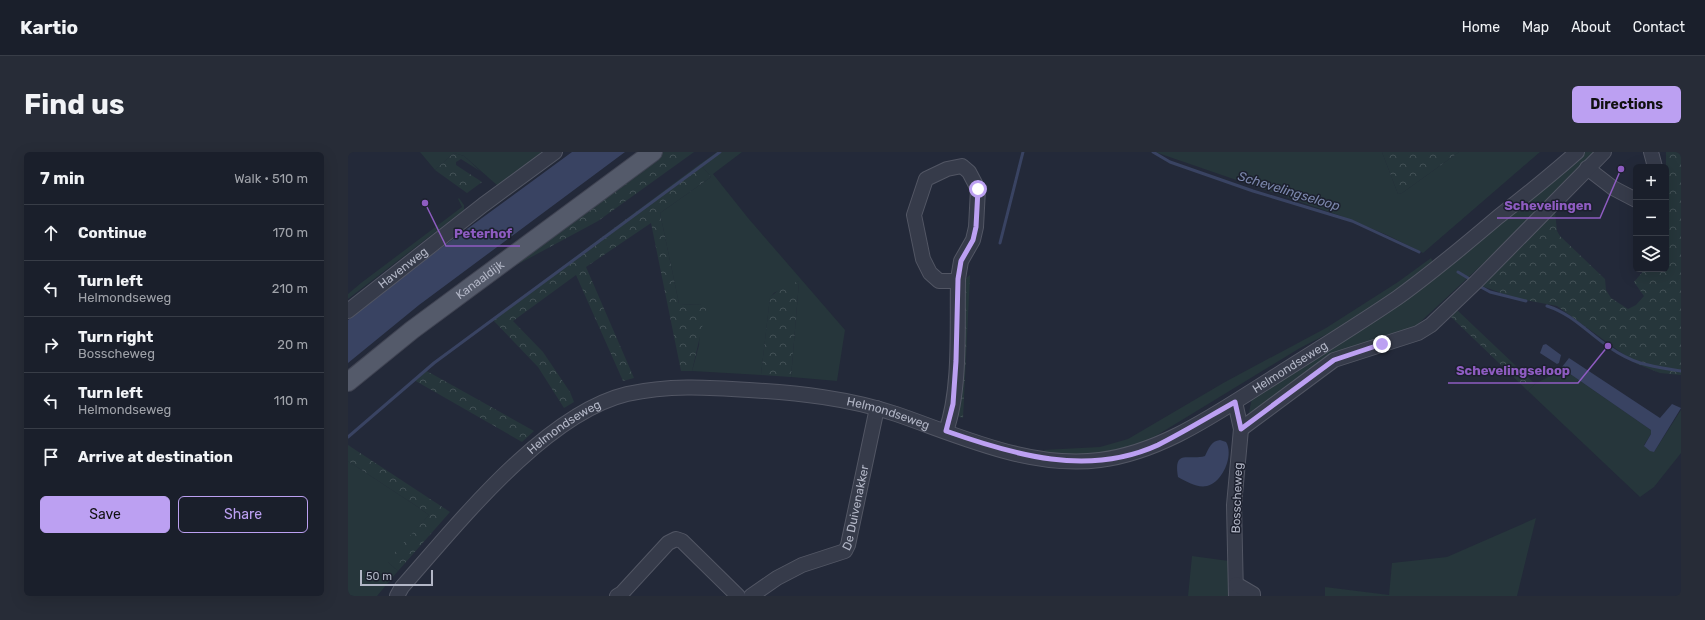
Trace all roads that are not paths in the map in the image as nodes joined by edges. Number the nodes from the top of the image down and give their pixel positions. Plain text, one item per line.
1 (555, 152) edge
2 (653, 152) edge
3 (1577, 152) edge
4 (1604, 152) edge
5 (1651, 152) edge
6 (1654, 164) edge
7 (1588, 168) junction
8 (1633, 198) edge
9 (958, 281) junction
10 (348, 311) edge
11 (348, 382) edge
12 (1235, 402) junction
13 (877, 408) junction
14 (1241, 429) junction
15 (946, 431) junction
16 (1236, 590) edge
17 (396, 596) edge
18 (617, 596) edge
19 (738, 596) edge
20 (751, 596) edge
21 (1253, 596) edge

1 - 10 street, Havenweg
2 - 11 main road, Kanaaldijk
3 - 12 street, Helmondseweg
4 - 7 street, Helmondseweg
5 - 6 street
7 - 8 street
7 - 14 street, Helmondseweg
9 - 9 street
9 - 15 street
12 - 14 street, Bosscheweg
12 - 15 street, Helmondseweg
13 - 15 street, Helmondseweg
13 - 17 street, Helmondseweg
13 - 20 street, De Duivenakker
14 - 16 street, Bosscheweg
16 - 21 street
18 - 19 street

